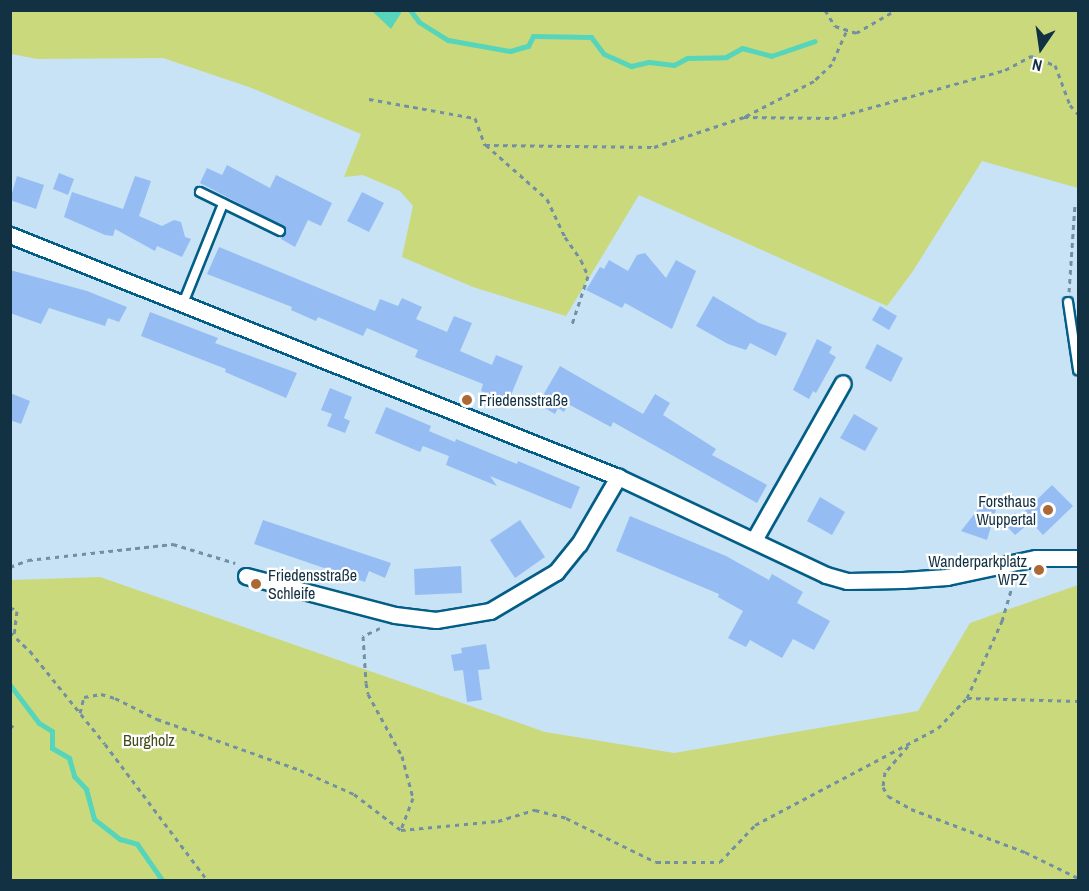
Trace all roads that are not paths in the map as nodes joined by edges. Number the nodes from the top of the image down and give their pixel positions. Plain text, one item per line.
1 (200, 192) dead end
2 (223, 204) junction
3 (280, 231) dead end
4 (10, 235) edge
5 (184, 301) junction
6 (1068, 302) road end
7 (1078, 370) edge
8 (843, 382) dead end
9 (618, 477) junction
10 (754, 540) junction
11 (1078, 558) edge
12 (246, 576) road end

1 - 2 lane
2 - 3 lane
2 - 5 lane
4 - 5 street
5 - 9 street
6 - 7 lane
8 - 10 street
9 - 10 street
9 - 12 street
10 - 11 street

